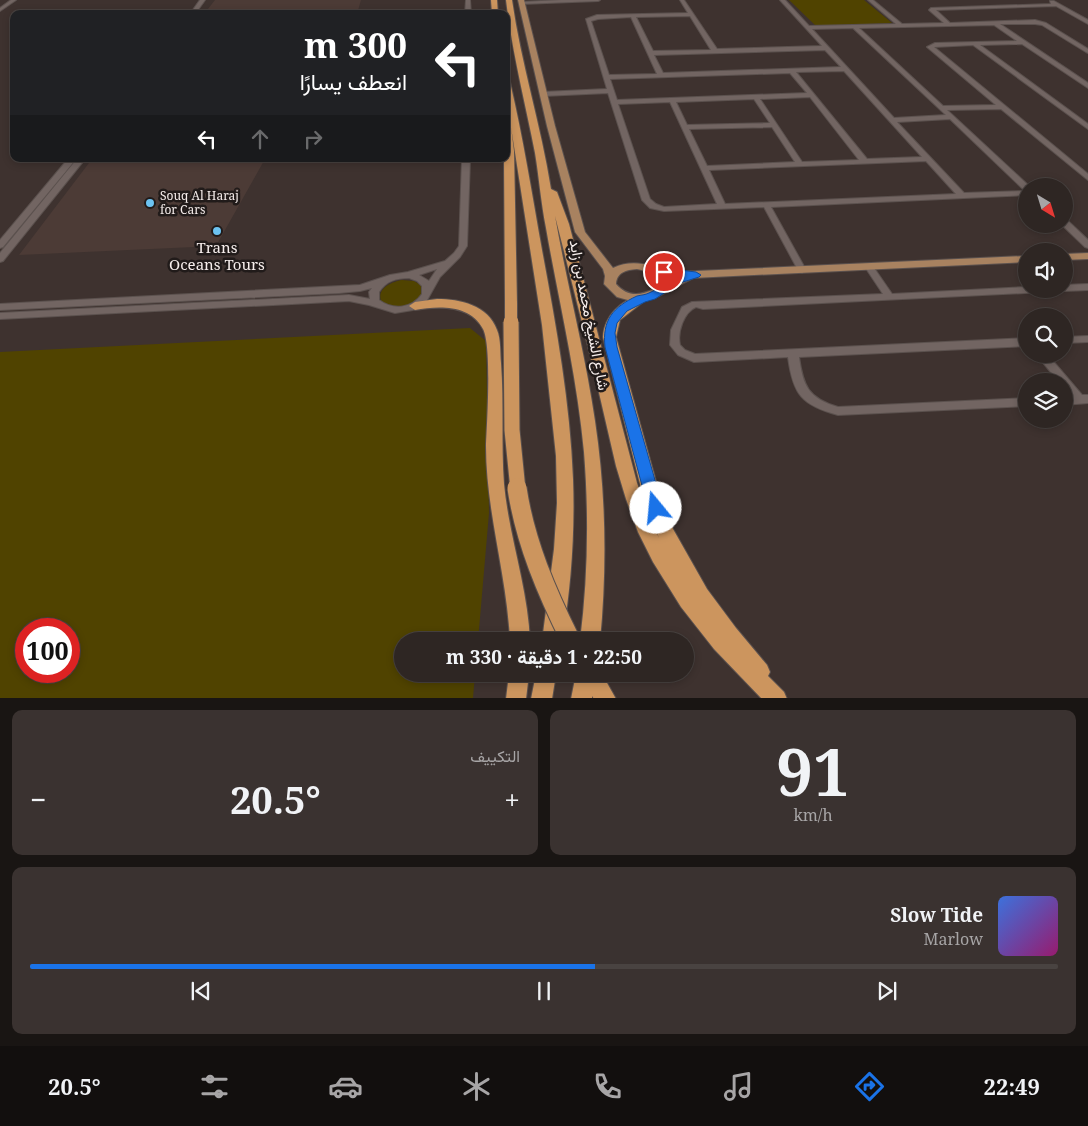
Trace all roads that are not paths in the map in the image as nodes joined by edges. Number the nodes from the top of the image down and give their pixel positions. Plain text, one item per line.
1 (7, 0) edge
2 (14, 0) edge
3 (598, 0) edge
4 (682, 0) edge
5 (782, 0) edge
6 (870, 0) edge
7 (1049, 0) edge
8 (518, 1) edge
9 (0, 5) edge
10 (1057, 5) junction
11 (0, 10) edge
12 (691, 14) junction
13 (633, 16) junction
14 (1088, 22) edge
15 (996, 24) junction
16 (950, 25) junction
17 (901, 26) junction
18 (855, 27) junction
19 (808, 28) junction
20 (1023, 42) junction
21 (975, 44) junction
22 (826, 48) junction
23 (715, 52) junction
24 (1088, 52) edge
25 (651, 54) junction
26 (846, 69) junction
27 (792, 71) junction
28 (661, 75) junction
29 (607, 77) junction
30 (1088, 86) edge
31 (611, 91) junction
32 (543, 94) junction
33 (812, 96) junction
34 (756, 97) junction
35 (672, 100) junction
36 (615, 102) junction
37 (510, 103) edge
38 (1001, 107) junction
39 (942, 108) junction
40 (952, 117) junction
41 (892, 120) junction
42 (774, 125) junction
43 (685, 127) junction
44 (1088, 127) edge
45 (929, 159) junction
46 (69, 162) edge
47 (79, 162) edge
48 (464, 162) edge
49 (500, 162) edge
50 (508, 162) edge
51 (865, 162) junction
52 (800, 164) junction
53 (543, 167) junction
54 (704, 168) junction
55 (1088, 178) edge
56 (1018, 179) edge
57 (1018, 193) edge
58 (962, 196) junction
59 (766, 204) junction
60 (722, 206) junction
61 (511, 218) junction
62 (1073, 231) edge
63 (0, 245) edge
64 (1088, 245) edge
65 (595, 250) junction
66 (1088, 256) edge
67 (1073, 257) edge
68 (0, 259) edge
69 (1018, 259) edge
70 (448, 263) junction
71 (636, 265) junction
72 (868, 267) junction
73 (651, 268) junction
74 (802, 270) junction
75 (409, 275) junction
76 (696, 275) junction
77 (611, 276) junction
78 (381, 282) junction
79 (1088, 287) edge
80 (1073, 288) edge
81 (428, 290) junction
82 (1018, 290) edge
83 (659, 292) junction
84 (889, 296) junction
85 (641, 299) junction
86 (379, 305) junction
87 (415, 306) junction
88 (0, 307) edge
89 (0, 316) edge
90 (1088, 339) edge
91 (1073, 340) edge
92 (1018, 342) edge
93 (793, 353) junction
94 (1049, 363) edge
95 (1084, 400) edge
96 (1018, 402) edge
97 (519, 632) edge
98 (553, 632) edge
99 (567, 632) edge
100 (591, 632) edge
101 (518, 682) edge
102 (544, 682) edge
103 (585, 682) edge
104 (595, 682) edge
105 (516, 698) edge
106 (541, 698) edge
107 (582, 698) edge
108 (606, 698) edge
109 (777, 698) edge
110 (783, 698) edge

1 - 9 street
2 - 11 street
3 - 8 street
4 - 12 street
5 - 19 street
6 - 17 street
7 - 10 street
8 - 32 main road
8 - 53 highway, شارع الشيخ محمد بن زايد
10 - 14 street
10 - 16 street
12 - 13 street
12 - 23 street
13 - 25 street
13 - 29 street
15 - 16 street
15 - 20 street
15 - 24 street
16 - 17 street
17 - 18 street
18 - 19 street
18 - 39 street
19 - 22 street
20 - 21 street
20 - 30 street
21 - 38 street
21 - 44 street
22 - 23 street
22 - 26 street
23 - 25 street
25 - 28 street
26 - 27 street
26 - 41 street
27 - 28 street
27 - 33 street
28 - 29 street
29 - 31 street
31 - 32 street
31 - 36 street
32 - 65 main road
33 - 34 street
33 - 51 street
34 - 35 street
34 - 42 street
35 - 36 street
35 - 43 street
36 - 60 street
37 - 98 highway
38 - 39 street
38 - 55 street
39 - 40 street
40 - 41 street
40 - 56 street
41 - 45 street
42 - 43 street
42 - 52 street
43 - 54 street
45 - 51 street
45 - 58 street
46 - 63 street
47 - 68 street
48 - 70 street
49 - 61 highway
50 - 61 highway
51 - 52 street
52 - 54 street
53 - 100 highway, شارع الشيخ محمد بن زايد
53 - 109 highway
54 - 60 street
57 - 58 street
58 - 59 street
59 - 60 street
59 - 74 street
61 - 99 highway, bridge
62 - 64 street
65 - 71 main road
65 - 77 main road
66 - 67 main road
69 - 72 main road
70 - 75 street
70 - 81 street
71 - 73 main road
71 - 77 main road
72 - 74 main road
72 - 84 street
73 - 76 main road
73 - 83 main road
74 - 76 main road
75 - 78 street
75 - 81 street
76 - 83 main road
77 - 85 main road
78 - 86 street
78 - 88 street
79 - 80 street
81 - 87 street
82 - 84 street
83 - 85 main road
84 - 93 street
85 - 110 highway
86 - 87 street
86 - 89 street
87 - 97 highway
90 - 91 street
92 - 93 street
93 - 96 street
94 - 95 street
101 - 105 highway
102 - 106 highway
103 - 107 highway
104 - 108 highway

